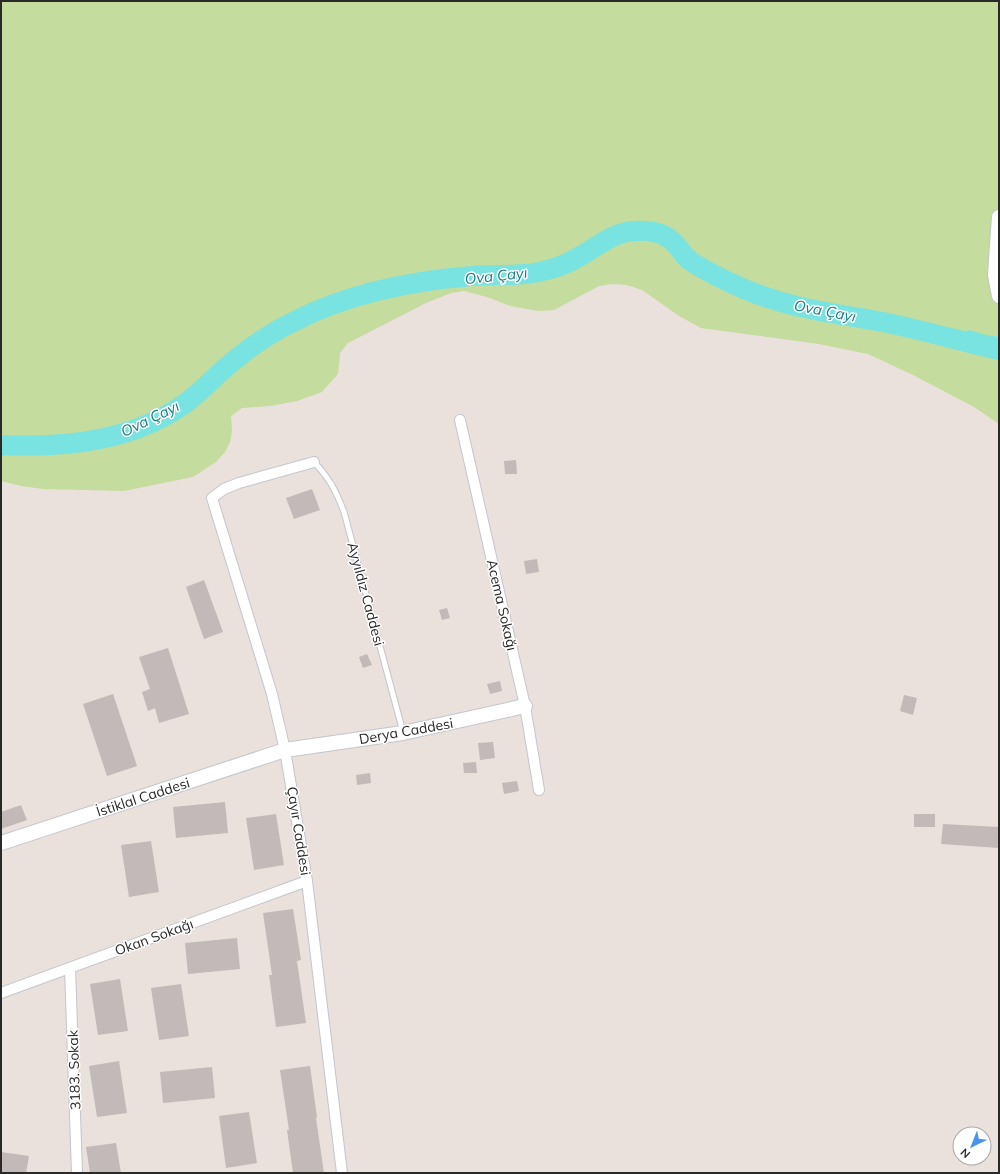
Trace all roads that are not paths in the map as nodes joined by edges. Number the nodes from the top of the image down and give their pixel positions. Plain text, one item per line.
1 (999, 217) edge
2 (999, 296) edge
3 (460, 420) dead end
4 (314, 462) joint
5 (525, 706) junction
6 (403, 733) junction
7 (285, 750) junction
8 (539, 790) dead end
9 (1, 843) edge
10 (308, 881) junction
11 (70, 968) junction
12 (1, 993) edge
13 (77, 1173) edge
14 (342, 1173) edge

1 - 2 street
3 - 5 street, Acema Sokağı
4 - 6 lane, Ayyıldız Caddesi
4 - 7 street, Çayır Caddesi
5 - 6 street, Derya Caddesi
5 - 8 street, Acema Sokağı
6 - 7 street, Derya Caddesi
7 - 9 street, İstiklal Caddesi
7 - 10 street, Çayır Caddesi
10 - 11 street, Okan Sokağı
10 - 14 street, Çayır Caddesi
11 - 12 street, Okan Sokağı
11 - 13 street, 3183. Sokak

